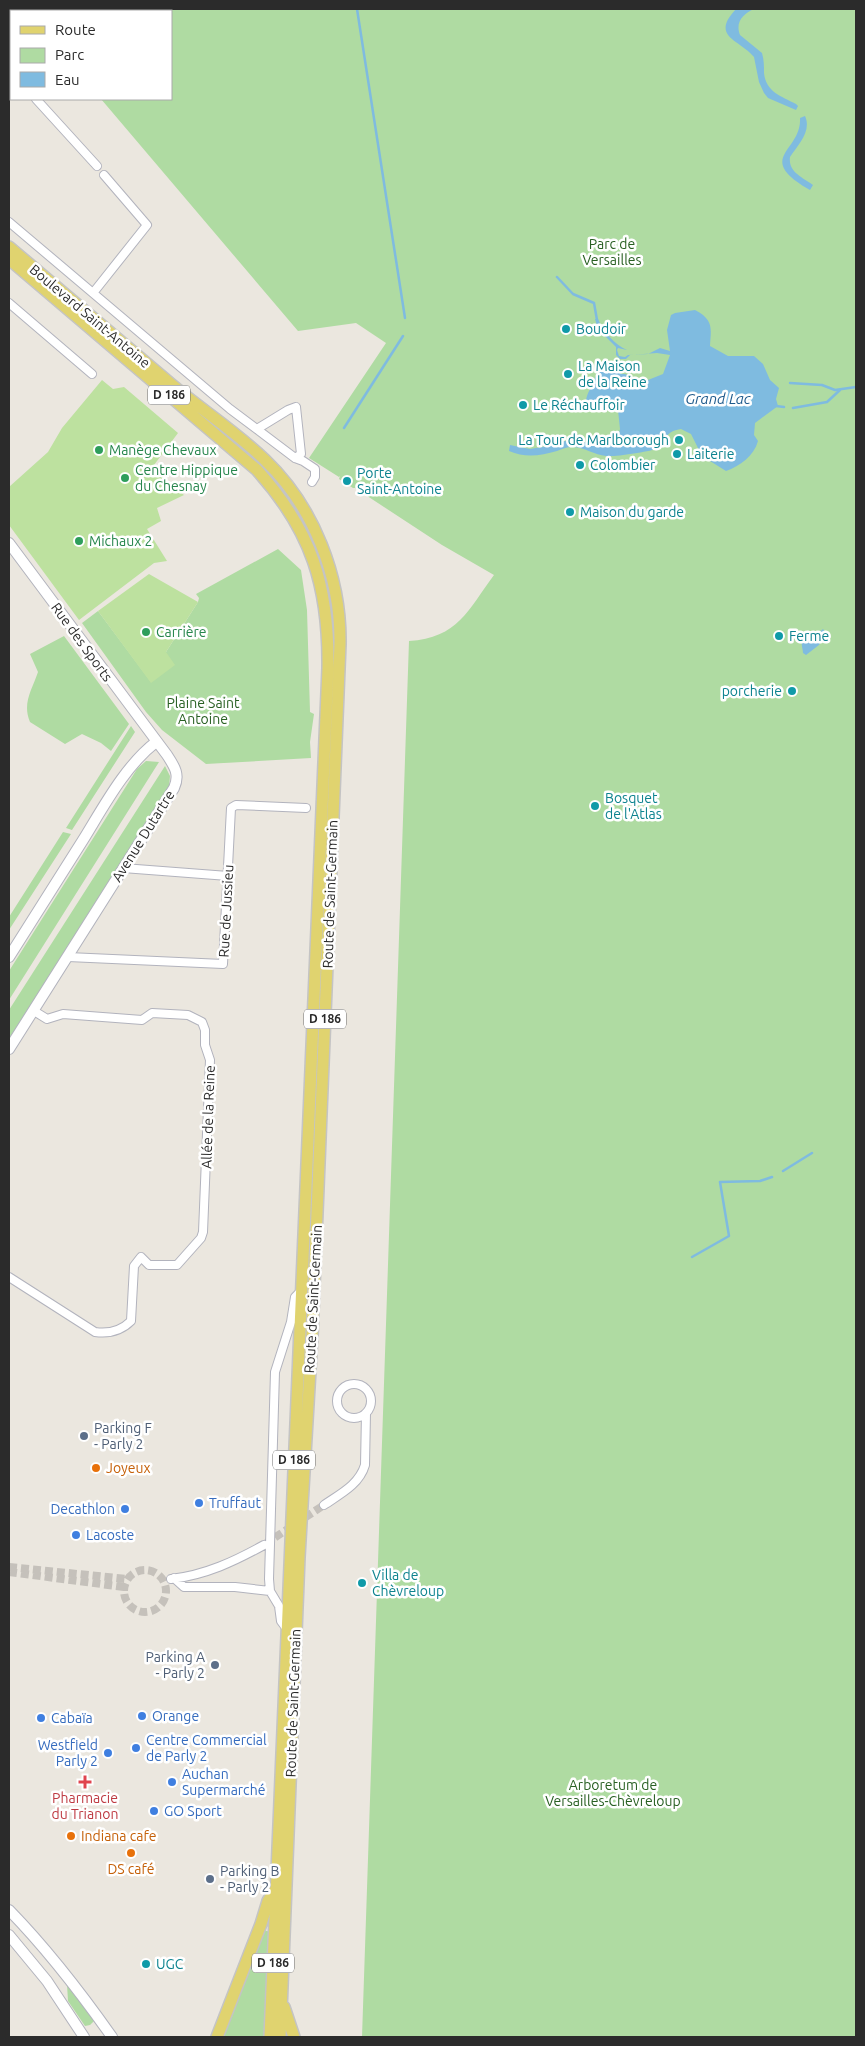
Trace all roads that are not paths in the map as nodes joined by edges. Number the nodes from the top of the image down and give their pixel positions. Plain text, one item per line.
1 (37, 100) edge
2 (97, 166) dead end
3 (104, 175) dead end
4 (9, 222) edge
5 (9, 247) edge
6 (9, 259) edge
7 (92, 293) junction
8 (9, 303) edge
9 (92, 374) dead end
10 (257, 429) junction
11 (295, 458) junction
12 (312, 482) dead end
13 (9, 543) edge
14 (308, 547) joint
15 (328, 562) joint
16 (156, 742) junction
17 (306, 808) dead end
18 (123, 868) junction
19 (228, 876) junction
20 (68, 956) junction
21 (9, 957) edge
22 (34, 1011) junction
23 (9, 1049) edge
24 (9, 1277) edge
25 (302, 1290) junction
26 (366, 1413) junction
27 (351, 1418) junction
28 (364, 1431) junction
29 (324, 1505) tunnel mouth
30 (264, 1545) tunnel mouth
31 (270, 1591) junction
32 (287, 1629) junction
33 (276, 1890) junction
34 (9, 1910) edge
35 (9, 1935) edge
36 (281, 2004) junction
37 (81, 2033) edge
38 (112, 2037) edge
39 (216, 2037) edge
40 (270, 2037) edge
41 (280, 2037) edge
42 (294, 2037) edge

1 - 2 street
3 - 7 street
4 - 7 street, Boulevard Saint-Antoine
5 - 15 main road, Boulevard Saint-Antoine / D 186
6 - 14 main road, Boulevard Saint-Antoine / D 186
7 - 10 street, Boulevard Saint-Antoine
8 - 9 street
10 - 11 street, Boulevard Saint-Antoine
10 - 11 street
11 - 12 street, Boulevard Saint-Antoine
13 - 16 main road, Rue des Sports
14 - 25 main road, Route de Saint-Germain / D 186
15 - 36 main road, Route de Saint-Germain / D 186
16 - 18 main road, Avenue Dutartre
16 - 21 main road
17 - 19 street, Rue de Jussieu
18 - 19 street
18 - 20 main road, Avenue Dutartre
19 - 20 street, Rue de Jussieu
20 - 22 main road, Avenue Dutartre
22 - 23 main road, Avenue Dutartre
22 - 24 street, Allée de la Reine
25 - 31 street
25 - 32 main road, Route de Saint-Germain / D 186
26 - 27 street
26 - 27 street
26 - 28 street
27 - 28 street
28 - 29 street
30 - 31 street
31 - 32 street
32 - 33 main road, Route de Saint-Germain / D 186
33 - 39 main road
33 - 40 main road, D 186
34 - 38 main road
35 - 37 main road
36 - 41 main road, Route de Saint-Germain / D 186
36 - 42 main road

